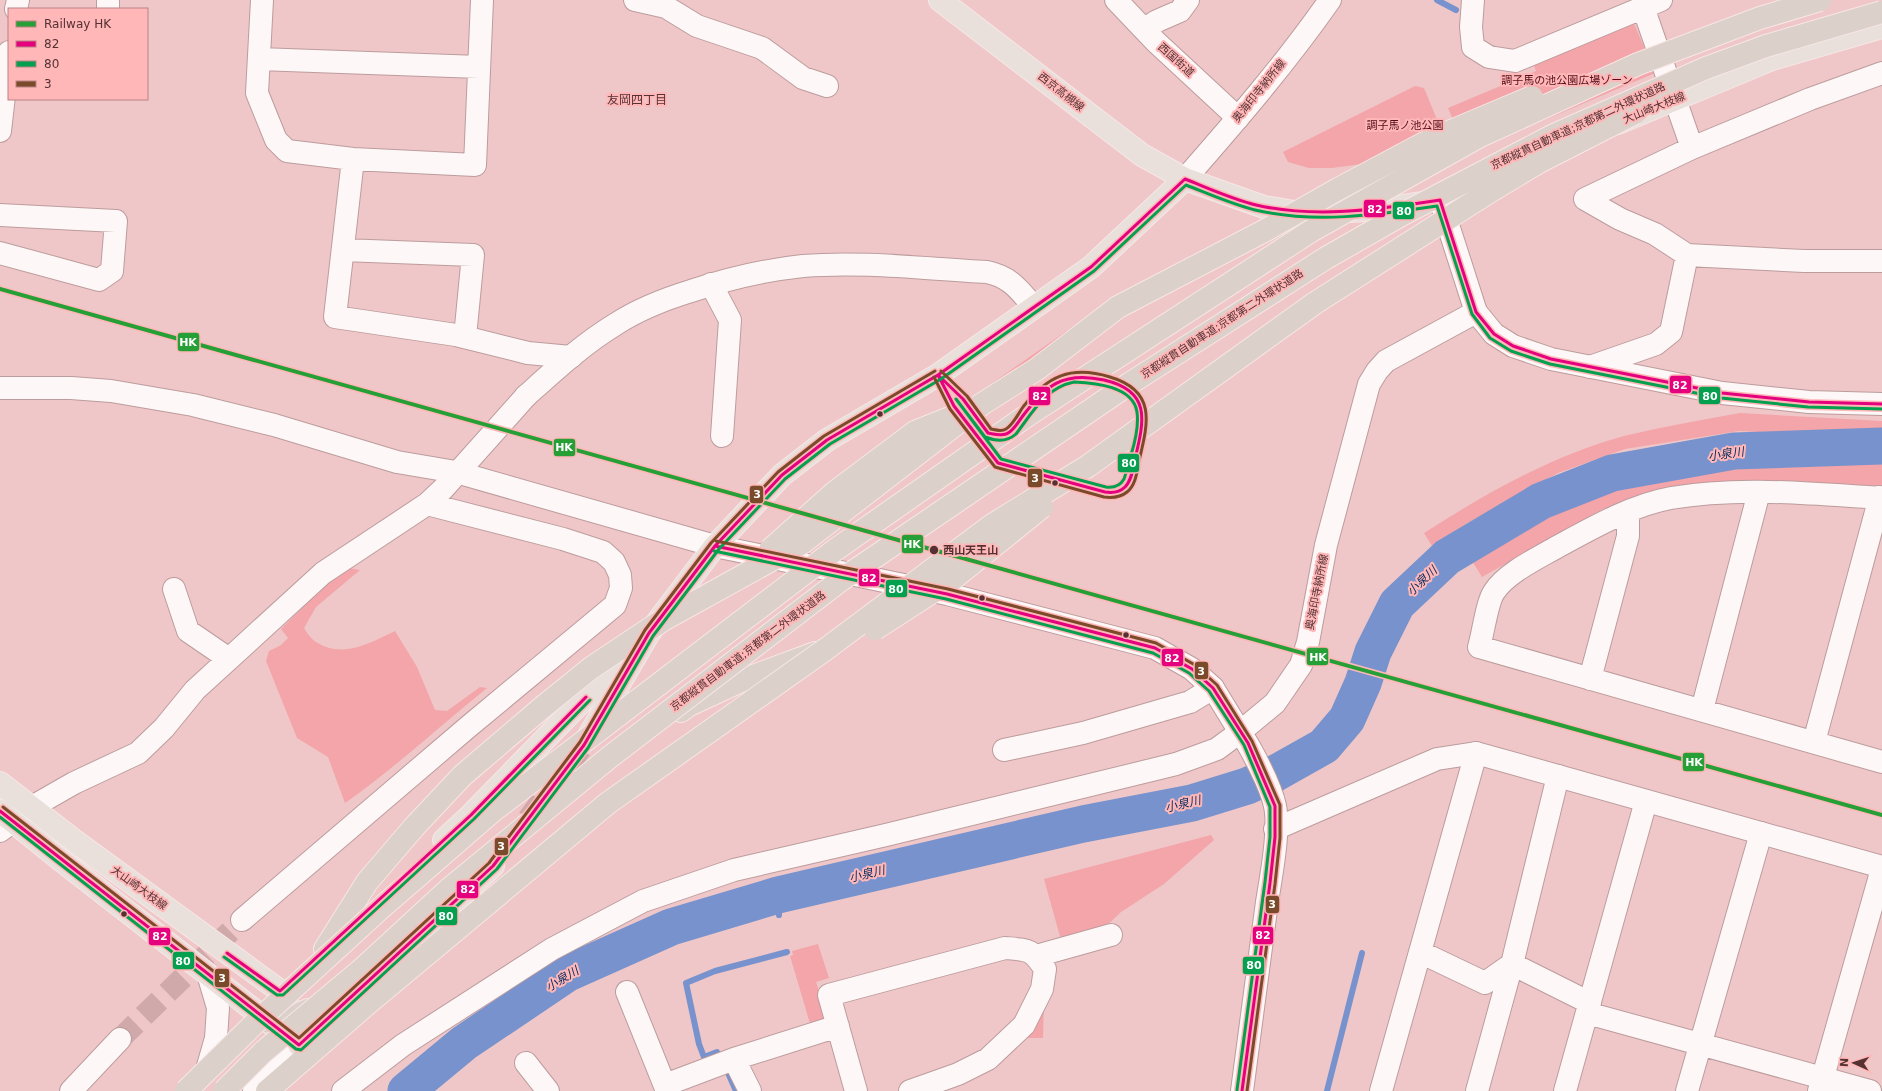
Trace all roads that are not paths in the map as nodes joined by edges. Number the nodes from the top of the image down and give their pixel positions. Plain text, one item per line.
1 (262, 0) edge
2 (482, 0) edge
3 (635, 0) edge
4 (940, 0) edge
5 (1116, 0) edge
6 (1188, 0) edge
7 (1330, 0) edge
8 (1473, 0) edge
9 (1820, 0) edge
10 (1652, 4) edge
11 (1882, 12) edge
12 (1882, 27) edge
13 (1145, 29) junction
14 (1766, 46) junction
15 (259, 59) junction
16 (8, 61) edge
17 (1638, 64) junction
18 (479, 67) junction
19 (1882, 73) edge
20 (827, 86) dead end
21 (1675, 99) junction
22 (1238, 118) junction
23 (0, 131) edge
24 (1692, 148) junction
25 (353, 159) junction
26 (1185, 179) junction
27 (1440, 200) junction
28 (0, 215) edge
29 (343, 250) junction
30 (0, 253) edge
31 (1687, 255) junction
32 (1882, 260) edge
33 (711, 284) junction
34 (1034, 307) junction
35 (1476, 312) junction
36 (465, 337) junction
37 (570, 357) junction
38 (1590, 367) junction
39 (0, 388) edge
40 (1882, 404) edge
41 (722, 436) dead end
42 (456, 472) junction
43 (1759, 492) junction
44 (1881, 497) edge
45 (426, 504) junction
46 (1628, 512) junction
47 (1876, 535) edge
48 (715, 546) junction
49 (174, 589) dead end
50 (649, 633) junction
51 (826, 649) junction
52 (229, 659) junction
53 (1590, 679) junction
54 (1213, 688) junction
55 (1702, 710) junction
56 (1244, 737) junction
57 (1814, 742) junction
58 (584, 745) tunnel mouth
59 (1004, 750) dead end
60 (1476, 753) junction
61 (1882, 762) edge
62 (1558, 776) junction
63 (0, 783) edge
64 (1646, 801) junction
65 (32, 807) junction
66 (4, 821) edge
67 (1275, 829) junction
68 (1761, 833) junction
69 (493, 866) dead end
70 (1882, 868) edge
71 (242, 920) tunnel mouth
72 (1111, 935) dead end
73 (325, 949) junction
74 (1420, 952) junction
75 (1036, 956) junction
76 (1512, 964) junction
77 (208, 974) junction
78 (280, 991) junction
79 (627, 992) dead end
80 (1589, 1008) junction
81 (263, 1018) junction
82 (294, 1019) junction
83 (838, 1026) junction
84 (120, 1039) tunnel mouth
85 (1700, 1044) junction
86 (299, 1045) junction
87 (734, 1059) junction
88 (526, 1063) dead end
89 (208, 1066) junction
90 (1821, 1084) edge
91 (666, 1088) edge
92 (71, 1091) edge
93 (185, 1091) edge
94 (224, 1091) edge
95 (254, 1091) edge
96 (266, 1091) edge
97 (343, 1091) edge
98 (548, 1091) edge
99 (750, 1091) edge
100 (856, 1091) edge
101 (910, 1091) edge
102 (1242, 1091) edge
103 (1381, 1091) edge
104 (1476, 1091) edge
105 (1565, 1091) edge
106 (1687, 1091) edge
107 (1870, 1091) edge

1 - 15 street
2 - 18 street
3 - 20 street
4 - 26 main road, 西京高槻線
5 - 13 street, 西国街道
6 - 13 street
7 - 22 street, 奥海印寺納所線
8 - 10 street
9 - 17 highway, bridge
10 - 21 street
11 - 14 highway, 京都縦貫自動車道;京都第二外環状道路, bridge
12 - 21 main road, 大山崎大枝線
13 - 22 street, 西国街道
14 - 51 highway, bridge
14 - 94 highway, 京都縦貫自動車道;京都第二外環状道路, bridge
15 - 18 street
15 - 25 street
16 - 23 street
17 - 73 highway, bridge
17 - 93 highway, bridge
18 - 25 street
19 - 24 street
21 - 24 street
21 - 27 main road, 大山崎大枝線
22 - 26 street, 奥海印寺納所線
24 - 31 street
25 - 29 street
26 - 27 main road, 大山崎大枝線
26 - 34 main road
27 - 35 street
28 - 30 street
29 - 36 street
29 - 36 street
31 - 32 street
31 - 38 street
33 - 34 street
33 - 37 street
33 - 41 street
34 - 48 main road
35 - 38 street
35 - 56 street, 奥海印寺納所線
36 - 37 street
37 - 42 street
38 - 40 street
39 - 42 street
42 - 45 street
42 - 48 street
43 - 44 street
43 - 46 street
43 - 55 street
44 - 47 street
45 - 52 street
45 - 71 street
46 - 53 street
46 - 53 street
47 - 57 street
48 - 50 main road
48 - 54 street
49 - 52 street
50 - 58 main road
50 - 73 main road
51 - 82 highway, bridge
51 - 96 highway, bridge
52 - 65 street
53 - 55 street
54 - 56 street
54 - 59 street
55 - 57 street
56 - 67 street
56 - 97 street, 奥海印寺納所線
57 - 61 street
60 - 62 street
60 - 67 street
60 - 74 street
62 - 64 street
62 - 76 street
63 - 65 main road, 大山崎大枝線
64 - 68 street
64 - 80 street
65 - 66 street
65 - 78 main road, 大山崎大枝線
66 - 77 main road
67 - 102 street
68 - 70 street
68 - 85 street
69 - 86 main road
70 - 90 street
72 - 75 street
73 - 78 main road
74 - 76 street
74 - 103 street
75 - 83 street
75 - 101 street
76 - 80 street
76 - 104 street
77 - 81 main road
77 - 89 street
78 - 81 street
78 - 82 main road, 大山崎大枝線
79 - 91 street
80 - 85 street
80 - 105 street
81 - 82 highway
81 - 86 main road
81 - 89 street
82 - 86 main road, 大山崎大枝線
83 - 87 street
83 - 100 street
84 - 92 street
85 - 90 street
85 - 106 street
86 - 95 street
87 - 91 street
87 - 99 street
88 - 98 street
89 - 93 street
90 - 107 street

